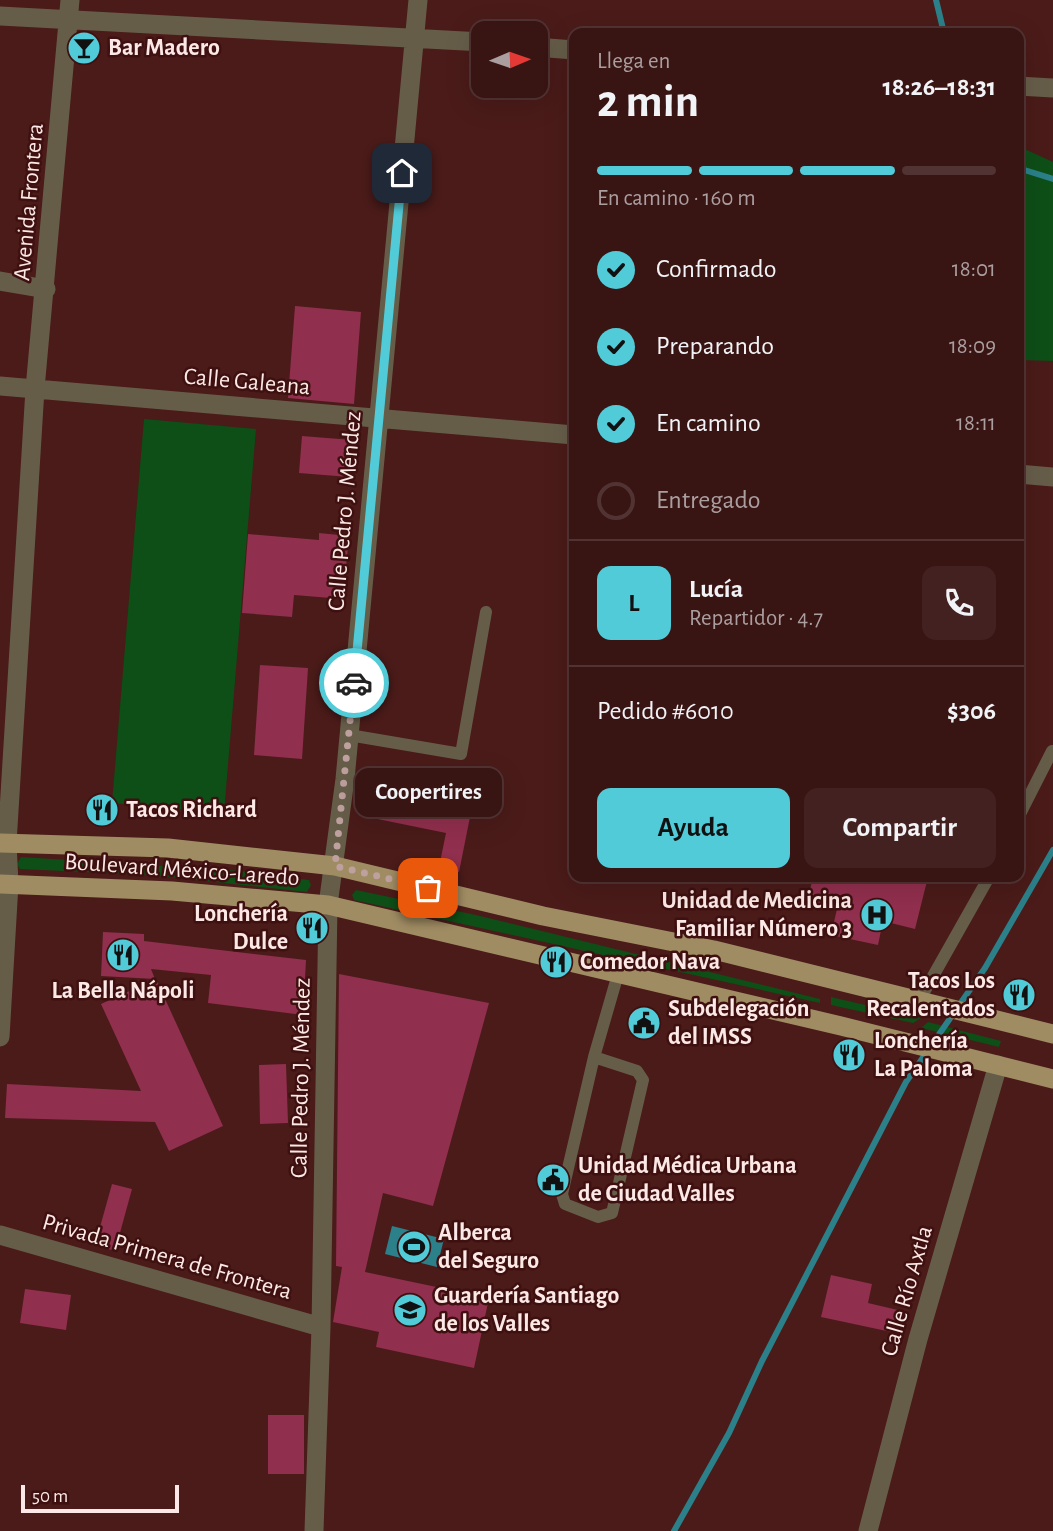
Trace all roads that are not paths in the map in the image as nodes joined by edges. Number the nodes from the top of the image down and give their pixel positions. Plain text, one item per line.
1 (70, 0) edge
2 (418, 0) edge
3 (0, 16) edge
4 (68, 22) junction
5 (415, 37) junction
6 (471, 42) edge
7 (548, 48) edge
8 (569, 50) edge
9 (1024, 87) edge
10 (1053, 89) edge
11 (0, 281) edge
12 (46, 289) junction
13 (0, 386) edge
14 (35, 389) junction
15 (378, 417) junction
16 (569, 435) edge
17 (1024, 475) edge
18 (1053, 477) edge
19 (486, 612) dead end
20 (349, 735) junction
21 (1052, 751) edge
22 (1024, 806) edge
23 (3, 843) edge
24 (335, 866) junction
25 (986, 882) edge
26 (5, 884) edge
27 (328, 905) junction
28 (618, 974) junction
29 (924, 1002) junction
30 (1053, 1034) edge
31 (0, 1037) edge
32 (594, 1057) junction
33 (991, 1063) junction
34 (1053, 1079) edge
35 (0, 1235) edge
36 (321, 1327) junction
37 (314, 1531) edge
38 (869, 1531) edge

1 - 4 street, Avenida Frontera
2 - 5 street, Calle Pedro J. Méndez
3 - 4 street
4 - 5 street
4 - 12 street, Avenida Frontera
5 - 6 street
5 - 15 street, Calle Pedro J. Méndez
7 - 8 street
9 - 10 street
11 - 12 street
12 - 14 street, Avenida Frontera
13 - 14 street, Calle Galeana
14 - 15 street, Calle Galeana
14 - 23 street, Avenida Frontera
15 - 16 street, Calle Galeana
15 - 20 street, Calle Pedro J. Méndez
17 - 18 street
19 - 20 lane
20 - 24 street, Calle Pedro J. Méndez
21 - 22 lane
23 - 24 main road, Boulevard México-Laredo
23 - 26 street, Avenida Frontera
24 - 27 street, Calle Pedro J. Méndez
24 - 29 main road, Boulevard México-Laredo
25 - 29 lane
26 - 27 main road, Boulevard México-Laredo
26 - 31 street, Avenida Frontera
27 - 28 main road, Boulevard México-Laredo
27 - 36 street, Calle Pedro J. Méndez
28 - 32 lane
28 - 33 main road, Boulevard México-Laredo
29 - 30 main road, Boulevard México-Laredo
32 - 32 lane
33 - 34 main road, Boulevard México-Laredo
33 - 38 street, Calle Río Axtla
35 - 36 street, Privada Primera de Frontera
36 - 37 street, Calle Pedro J. Méndez

